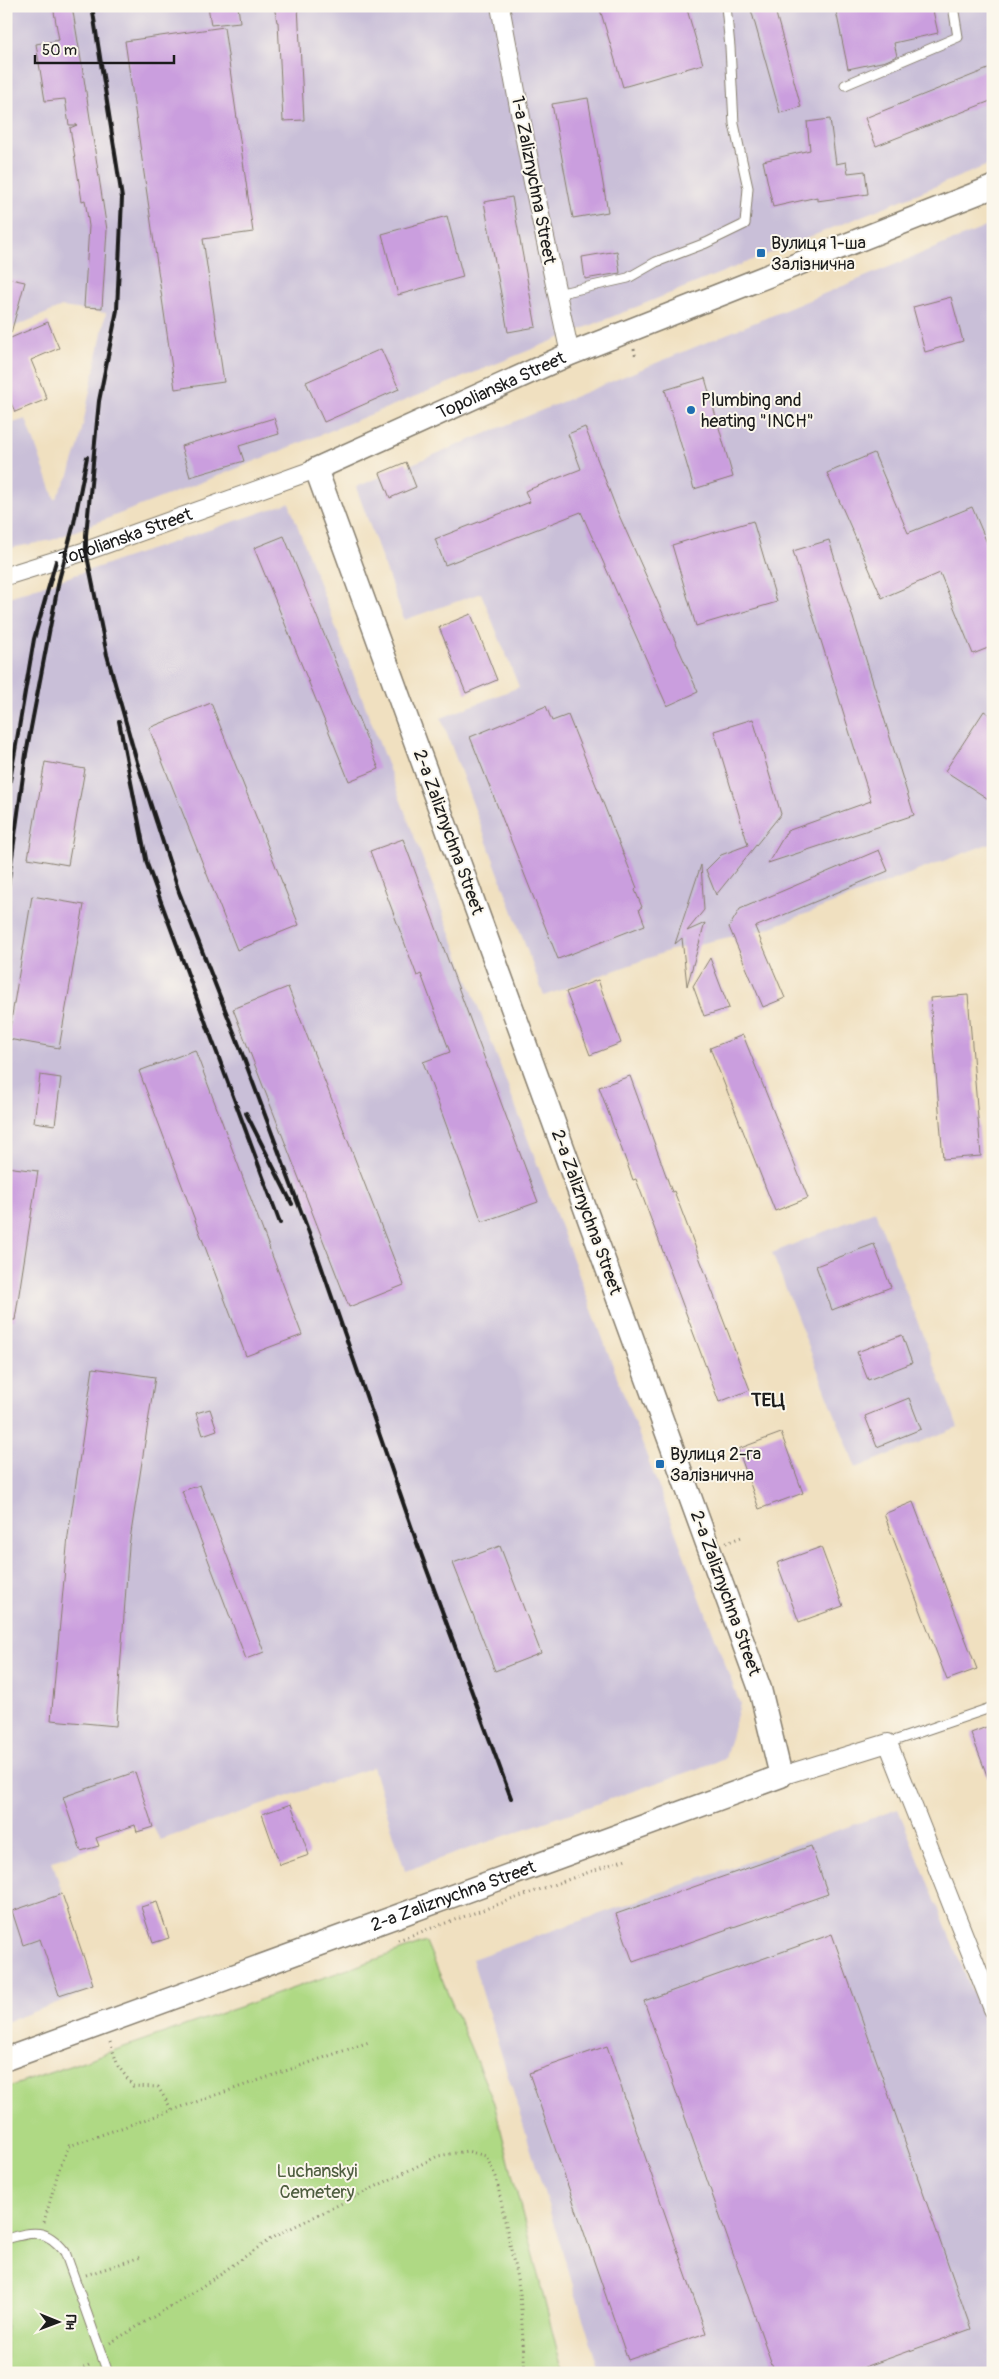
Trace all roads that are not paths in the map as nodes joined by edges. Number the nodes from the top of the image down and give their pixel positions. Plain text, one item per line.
1 (500, 6) edge
2 (726, 6) edge
3 (953, 6) edge
4 (845, 85) dead end
5 (993, 187) edge
6 (557, 294) junction
7 (570, 354) junction
8 (316, 469) junction
9 (6, 576) edge
10 (993, 1707) edge
11 (888, 1743) junction
12 (781, 1776) junction
13 (993, 2009) edge
14 (6, 2059) edge
15 (6, 2239) edge
16 (108, 2373) edge

1 - 6 street, 1-a Zaliznychna Street
2 - 6 lane
3 - 4 lane
5 - 7 street, Topolianska Street
6 - 7 street, 1-a Zaliznychna Street
7 - 8 street, Topolianska Street
8 - 9 street, Topolianska Street
8 - 12 street, 2-a Zaliznychna Street
10 - 11 lane
11 - 12 street
11 - 13 street
12 - 14 street, 2-a Zaliznychna Street
15 - 16 lane

